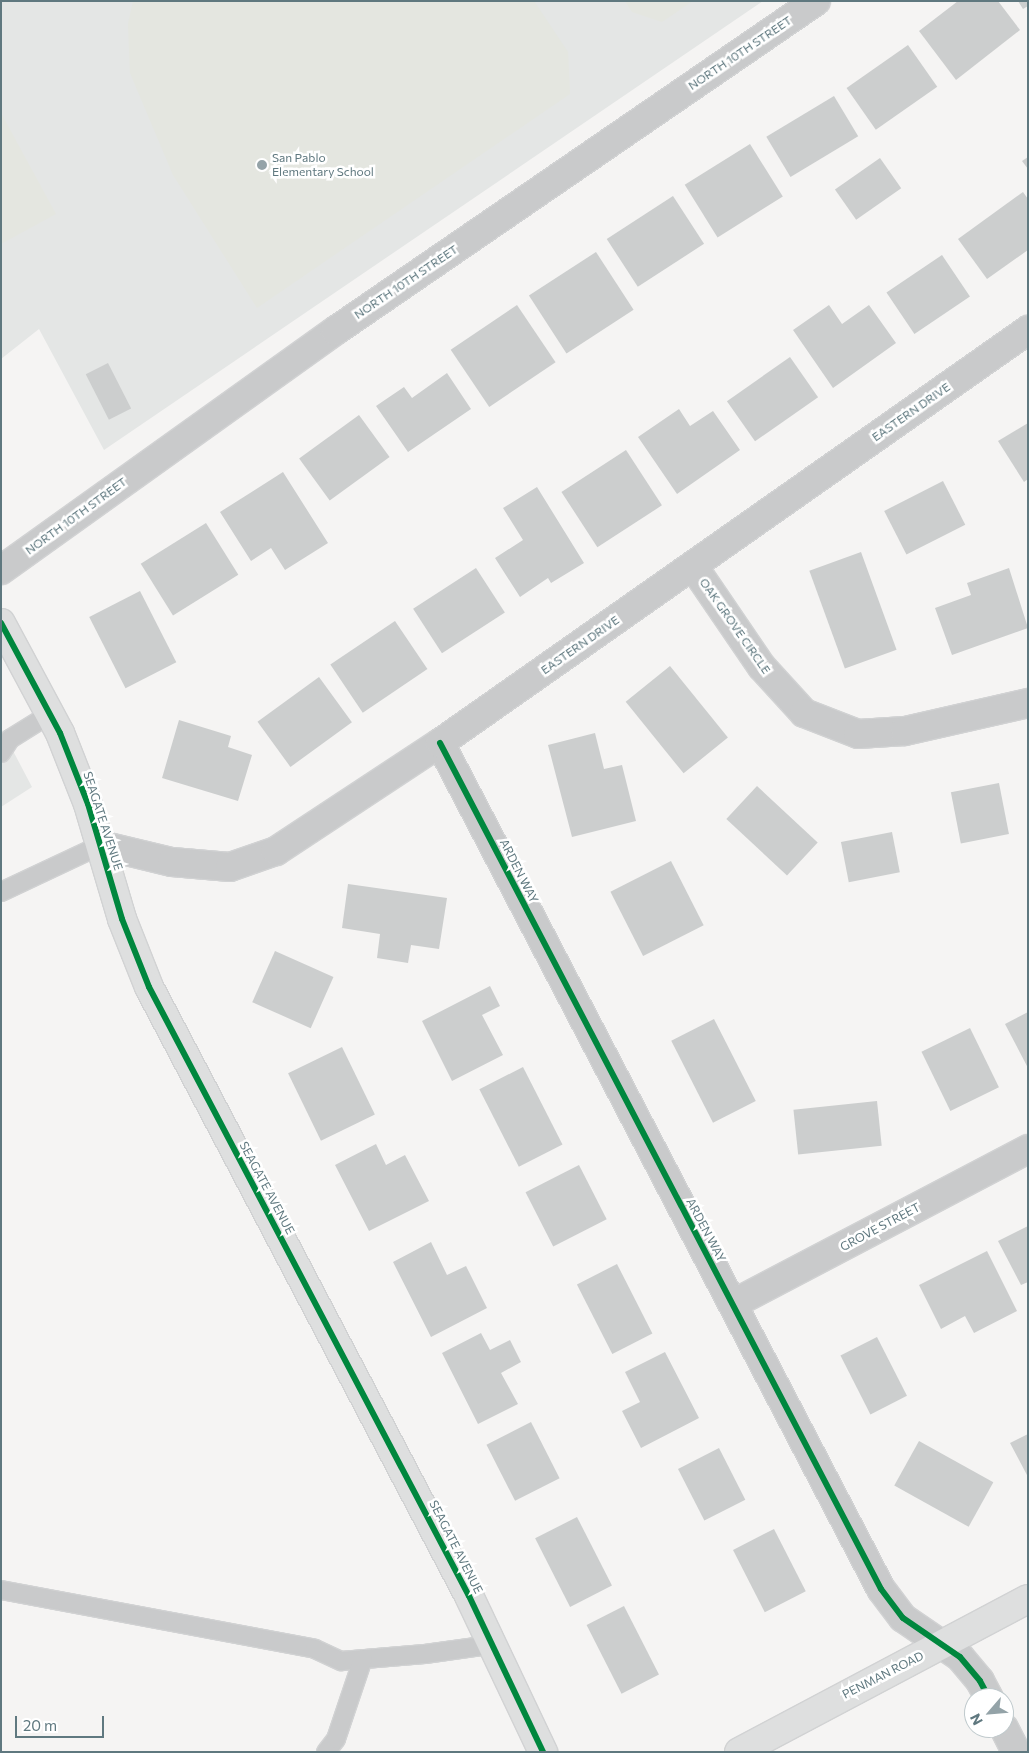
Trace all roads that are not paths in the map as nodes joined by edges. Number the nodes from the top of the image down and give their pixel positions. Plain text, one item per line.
1 (816, 1) edge
2 (1028, 330) edge
3 (693, 566) junction
4 (1, 570) edge
5 (1, 623) edge
6 (1028, 703) edge
7 (50, 714) junction
8 (440, 743) junction
9 (1, 753) edge
10 (101, 845) junction
11 (1, 892) edge
12 (1028, 1149) edge
13 (733, 1304) junction
14 (1, 1590) edge
15 (1028, 1599) edge
16 (490, 1645) junction
17 (942, 1645) junction
18 (363, 1659) junction
19 (983, 1688) edge
20 (1009, 1738) edge
21 (326, 1752) edge
22 (543, 1752) edge
23 (739, 1752) edge
24 (1016, 1752) edge

1 - 4 street, NORTH 10TH STREET
2 - 3 street, EASTERN DRIVE
3 - 6 street, OAK GROVE CIRCLE
3 - 8 street, EASTERN DRIVE
5 - 7 street, SEAGATE AVENUE
7 - 9 lane
7 - 10 street, SEAGATE AVENUE
8 - 10 street, EASTERN DRIVE
8 - 13 street, ARDEN WAY
10 - 11 lane
10 - 16 street, SEAGATE AVENUE
12 - 13 street, GROVE STREET
13 - 17 street, ARDEN WAY
14 - 18 lane
15 - 17 street, PENMAN ROAD
16 - 18 lane
16 - 22 street, SEAGATE AVENUE
17 - 19 street, ARDEN WAY
17 - 23 street, PENMAN ROAD
18 - 21 lane
20 - 24 street

